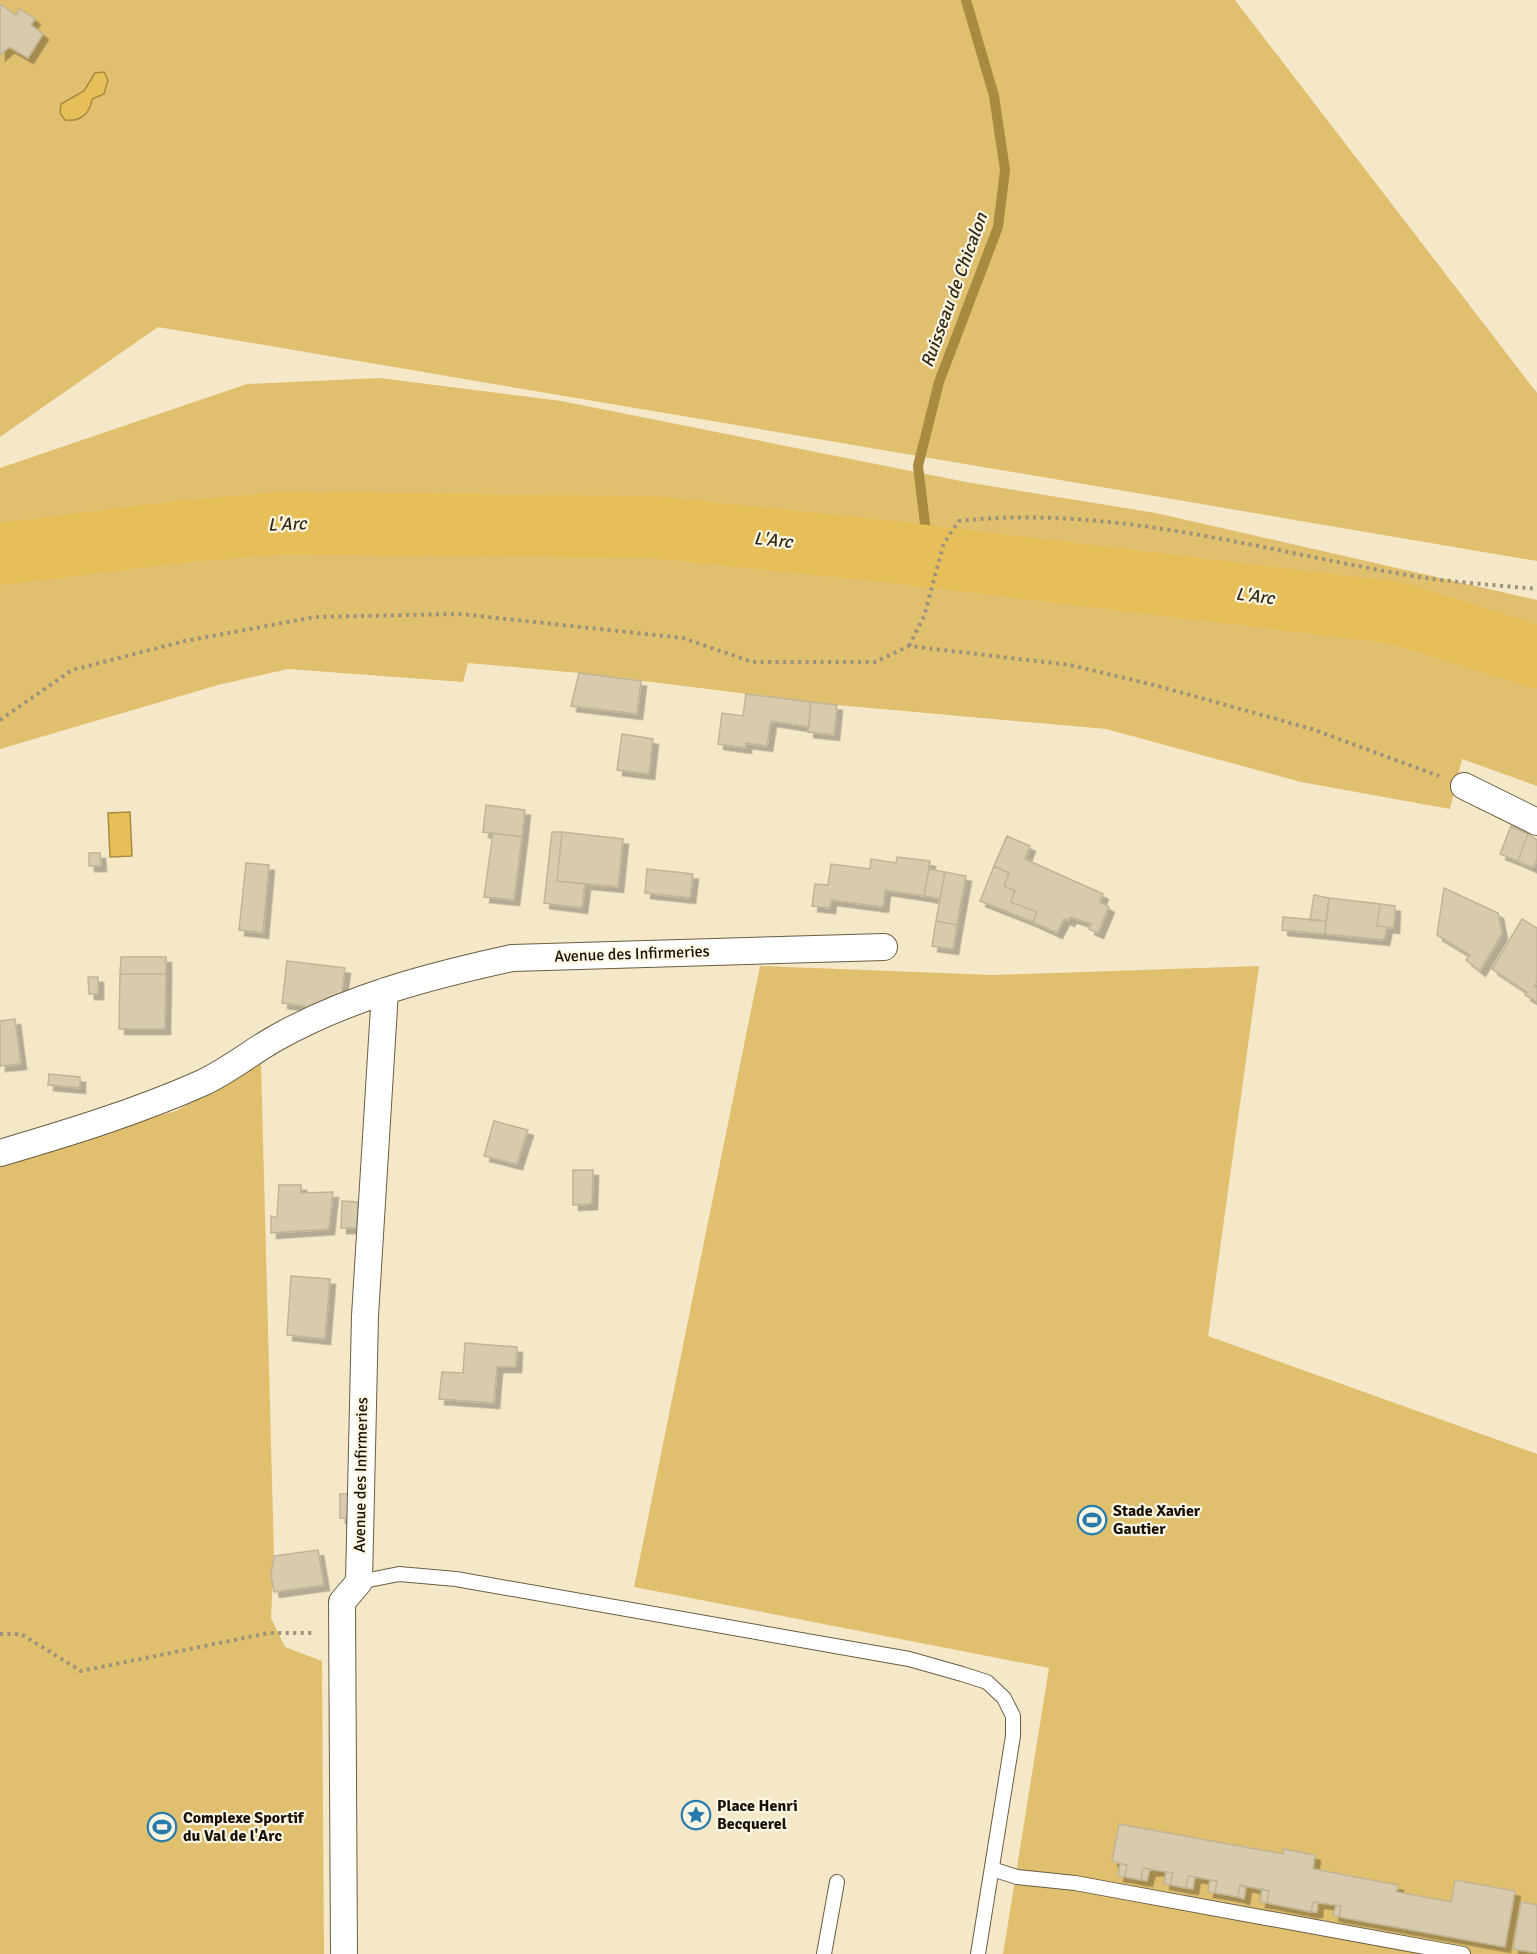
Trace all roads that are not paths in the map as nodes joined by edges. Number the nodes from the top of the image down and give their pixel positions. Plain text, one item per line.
1 (1464, 786) road end
2 (1537, 822) edge
3 (884, 947) dead end
4 (385, 991) junction
5 (0, 1153) edge
6 (359, 1582) junction
7 (992, 1869) junction
8 (837, 1881) dead end
9 (344, 1954) edge
10 (824, 1954) edge
11 (978, 1954) edge
12 (1463, 1954) edge

1 - 2 street
3 - 4 street, Avenue des Infirmeries
4 - 5 street, Avenue des Infirmeries
4 - 6 street, Avenue des Infirmeries
6 - 7 lane
6 - 9 street
7 - 11 lane
7 - 12 lane
8 - 10 lane

